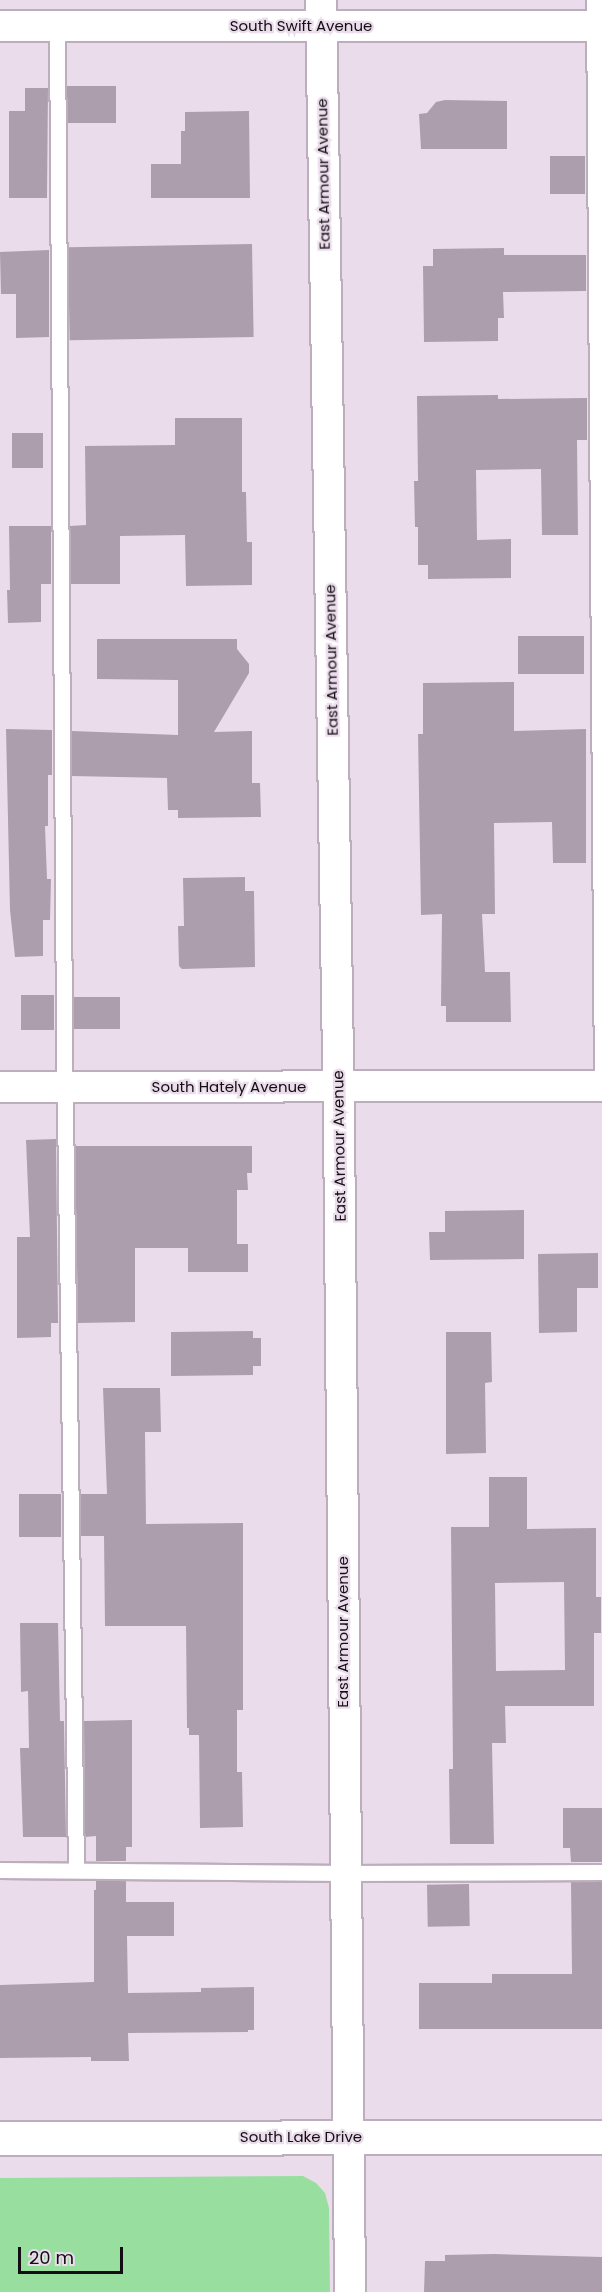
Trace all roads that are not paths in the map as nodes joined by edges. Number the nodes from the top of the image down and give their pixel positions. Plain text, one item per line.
1 (321, 13) edge
2 (597, 18) edge
3 (0, 26) edge
4 (57, 26) junction
5 (602, 1086) edge
6 (0, 1087) edge
7 (65, 1087) junction
8 (338, 1087) junction
9 (76, 1869) junction
10 (0, 1870) edge
11 (602, 1872) edge
12 (345, 1873) junction
13 (348, 2137) junction
14 (602, 2137) edge
15 (0, 2138) edge
16 (350, 2292) edge

1 - 2 street, South Swift Avenue
1 - 4 street, South Swift Avenue
1 - 8 street, East Armour Avenue
2 - 5 lane
3 - 4 street, South Swift Avenue
4 - 7 lane
5 - 8 street, South Hately Avenue
6 - 7 street, South Hately Avenue
7 - 8 street, South Hately Avenue
7 - 9 lane
8 - 12 street, East Armour Avenue
9 - 10 lane
9 - 12 lane
11 - 12 lane
12 - 13 street, East Armour Avenue
13 - 14 main road, South Lake Drive
13 - 15 main road, South Lake Drive
13 - 16 street, East Armour Avenue

